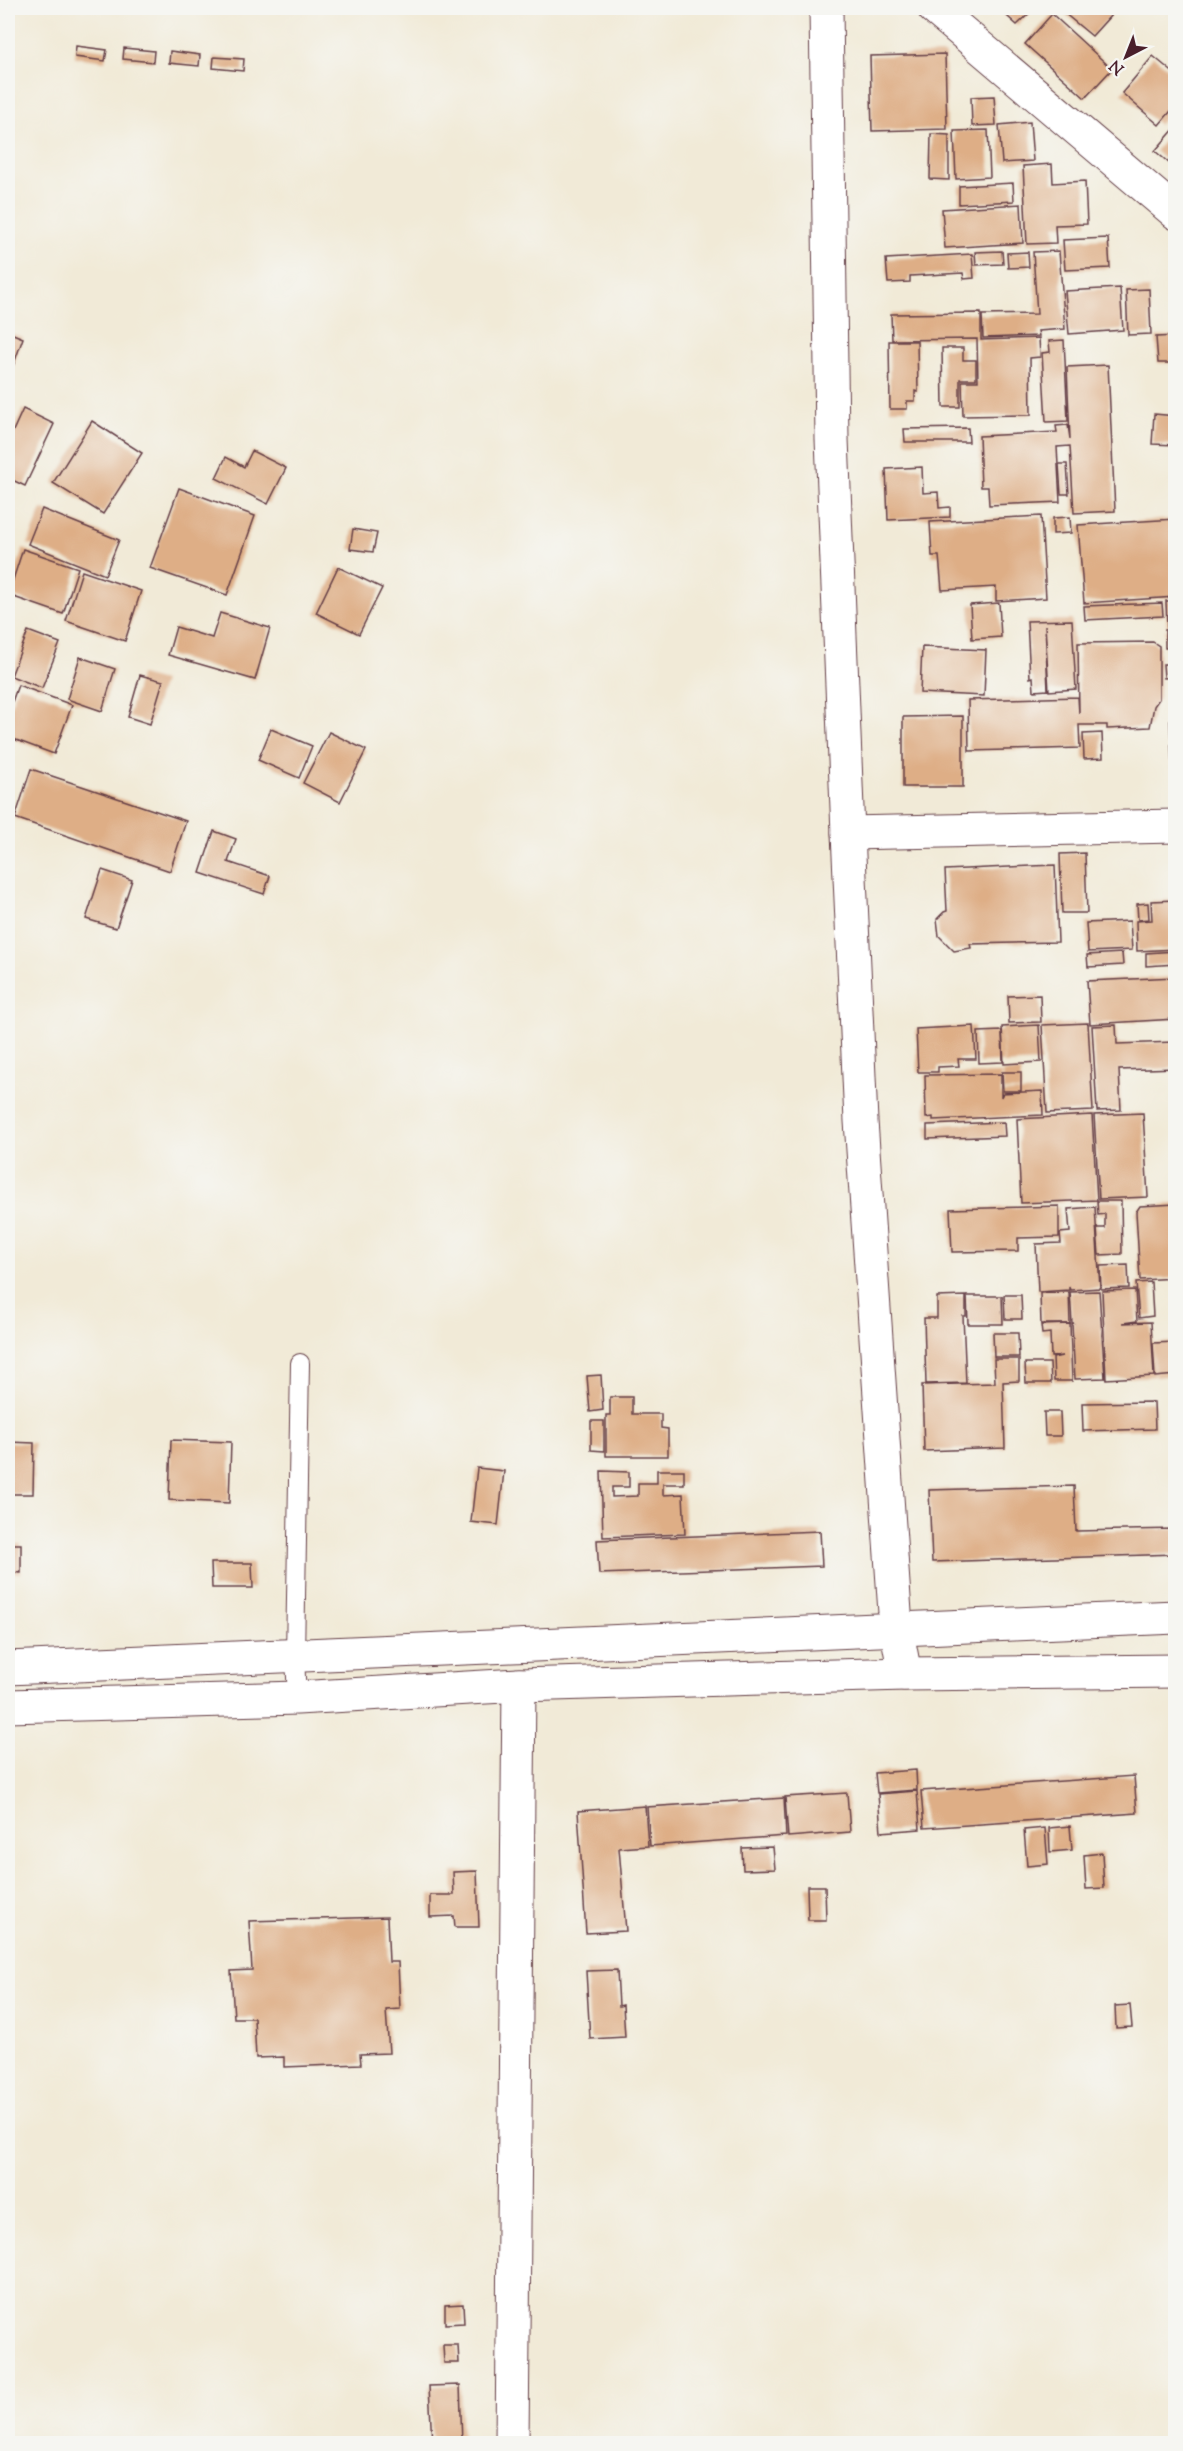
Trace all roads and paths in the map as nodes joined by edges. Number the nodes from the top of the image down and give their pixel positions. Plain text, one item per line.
1 (826, 8) edge
2 (934, 8) edge
3 (1176, 213) edge
4 (1176, 826) edge
5 (848, 833) junction
6 (300, 1363) dead end
7 (1176, 1617) edge
8 (896, 1627) junction
9 (295, 1657) junction
10 (8, 1668) edge
11 (1176, 1671) edge
12 (904, 1674) junction
13 (519, 1685) junction
14 (297, 1698) junction
15 (8, 1706) edge
16 (512, 2444) edge

1 - 5 street
2 - 3 street
4 - 5 street
5 - 8 street
6 - 9 lane
7 - 8 street
8 - 9 street
8 - 12 street
9 - 10 street
9 - 14 lane
11 - 12 street
12 - 13 street
13 - 14 street
13 - 16 street
14 - 15 street

